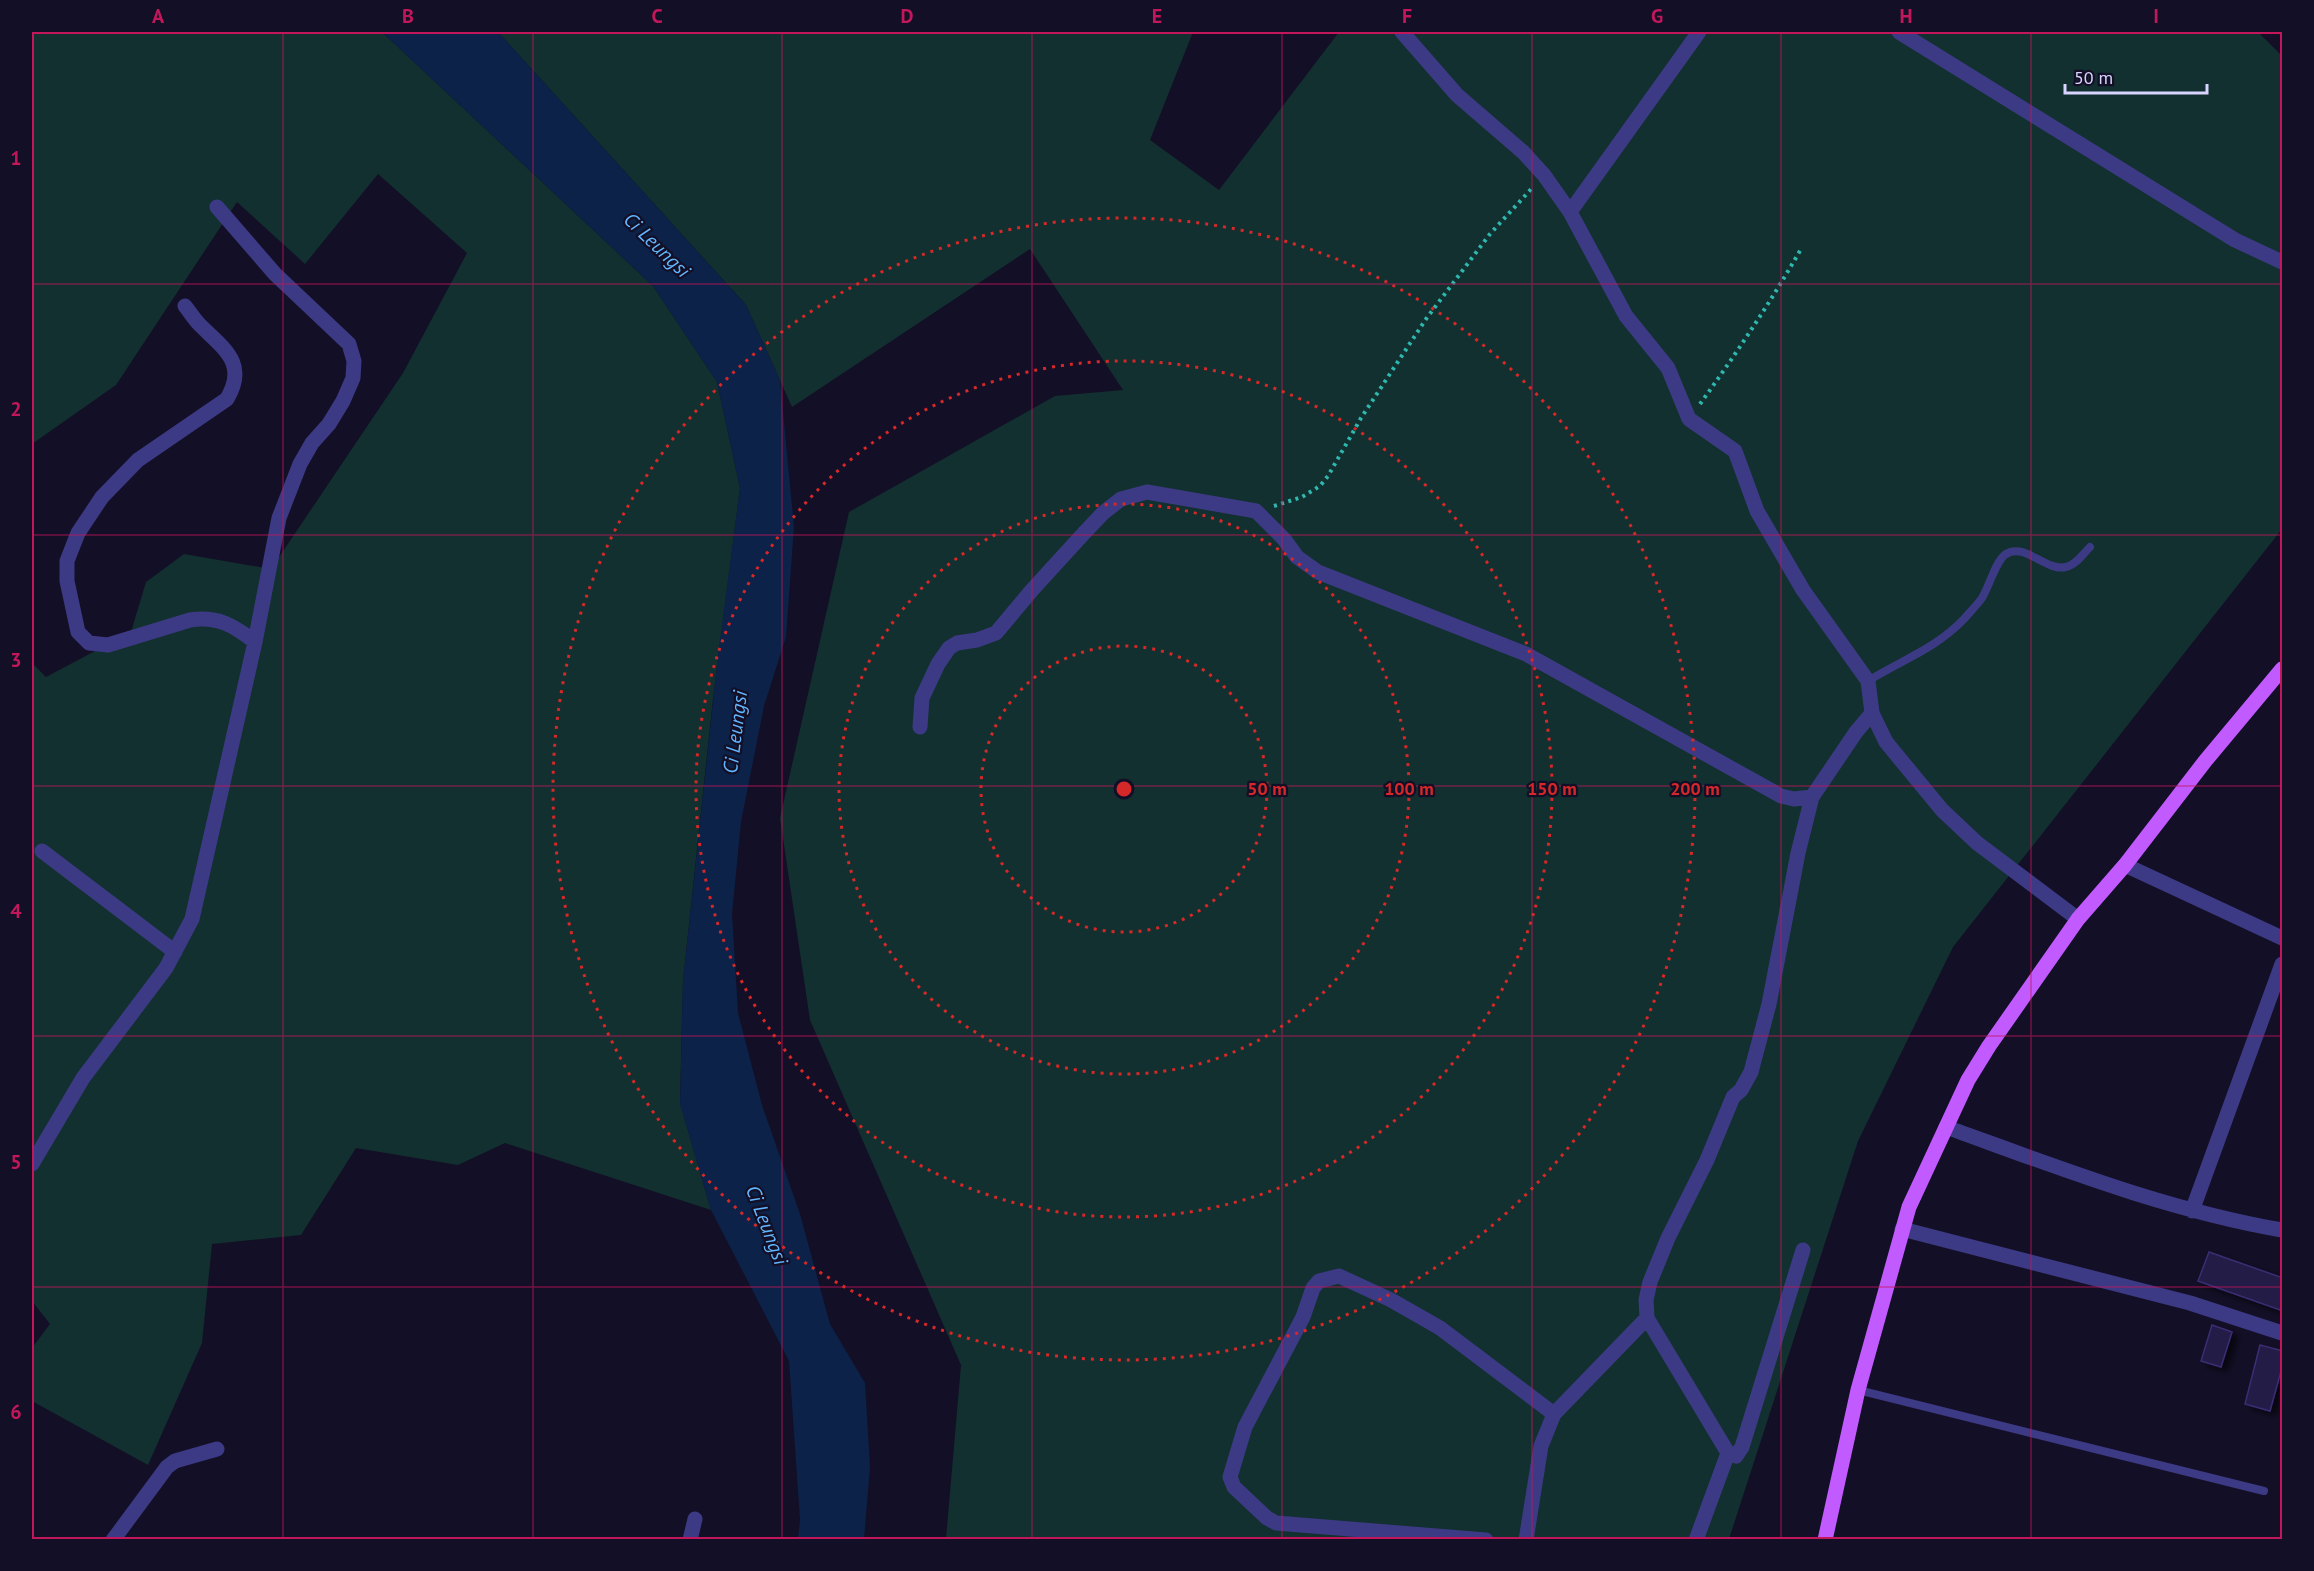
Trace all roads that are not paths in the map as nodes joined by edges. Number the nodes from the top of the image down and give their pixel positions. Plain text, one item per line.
1 (1402, 32) edge
2 (1699, 32) edge
3 (1899, 32) edge
4 (217, 207) dead end
5 (1570, 213) junction
6 (2283, 262) edge
7 (185, 306) dead end
8 (2090, 547) dead end
9 (255, 642) junction
10 (2283, 669) edge
11 (1868, 681) junction
12 (1872, 713) junction
13 (920, 727) dead end
14 (1812, 797) junction
15 (42, 851) dead end
16 (2125, 865) junction
17 (2078, 919) junction
18 (2283, 938) edge
19 (175, 952) junction
20 (2283, 964) edge
21 (1946, 1127) junction
22 (32, 1164) edge
23 (2192, 1211) junction
24 (1902, 1229) junction
25 (2283, 1230) edge
26 (1803, 1250) dead end
27 (1647, 1318) junction
28 (2283, 1333) edge
29 (1858, 1390) junction
30 (1554, 1414) junction
31 (217, 1449) dead end
32 (1728, 1453) junction
33 (2264, 1491) dead end
34 (695, 1519) dead end
35 (113, 1539) edge
36 (690, 1539) edge
37 (1486, 1539) edge
38 (1526, 1539) edge
39 (1696, 1539) edge
40 (1826, 1539) edge

1 - 5 street
2 - 5 street
3 - 6 street
4 - 9 street
5 - 11 street
7 - 9 street
8 - 11 lane
9 - 19 street
10 - 16 main road
11 - 12 street
12 - 14 street
12 - 17 street
13 - 14 street
14 - 27 street
15 - 19 street
16 - 17 main road
16 - 18 street
17 - 21 main road
19 - 22 street
20 - 23 street
21 - 23 street
21 - 24 main road
23 - 25 street
24 - 28 street
24 - 29 main road
26 - 32 street
27 - 30 street
27 - 32 street
29 - 33 lane
29 - 40 main road
30 - 37 street
30 - 38 street
31 - 35 street
32 - 39 street
34 - 36 street

